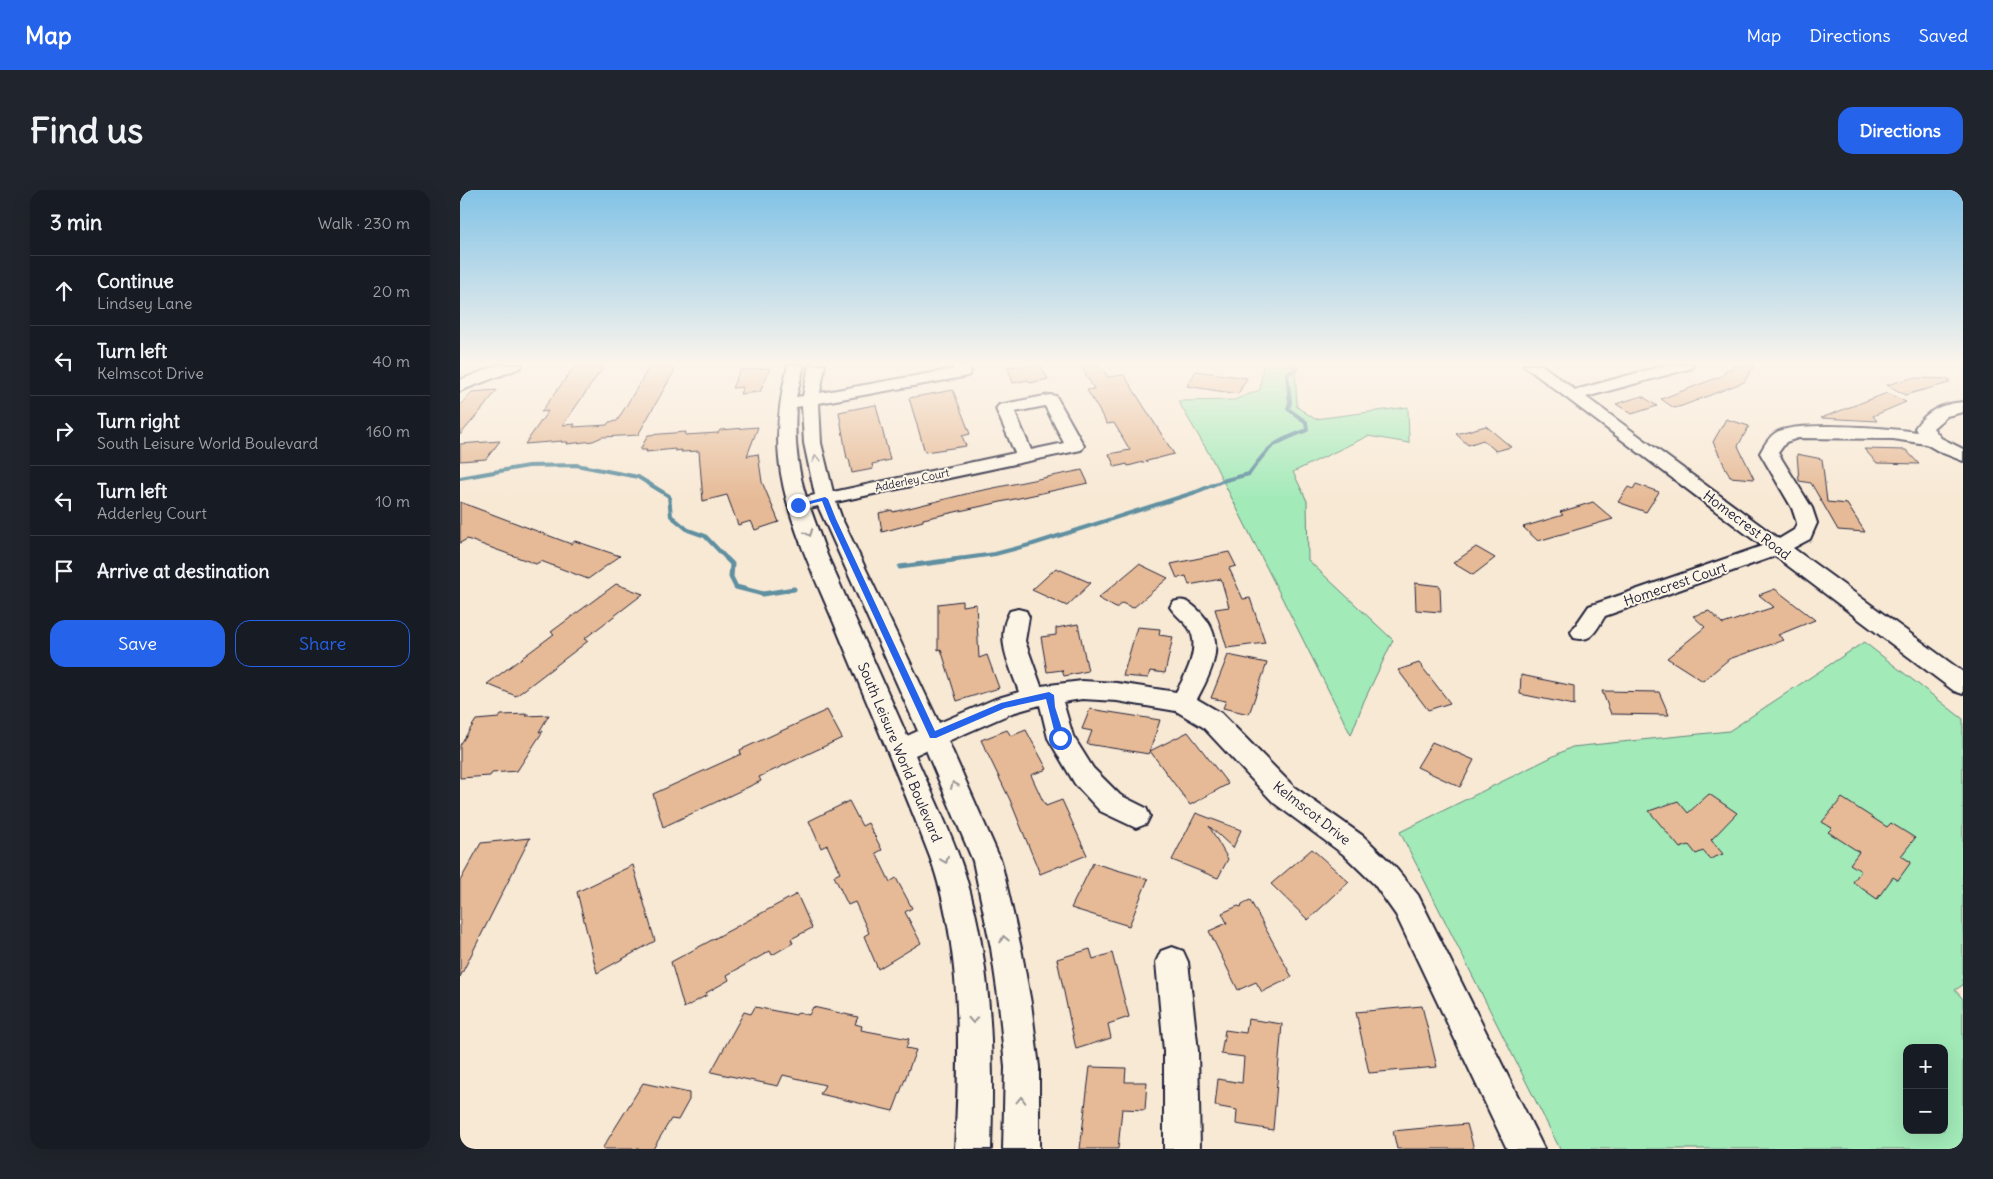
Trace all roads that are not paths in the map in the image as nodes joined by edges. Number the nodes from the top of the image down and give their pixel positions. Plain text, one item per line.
1 (797, 410) edge
2 (802, 410) edge
3 (1591, 410) edge
4 (1946, 410) edge
5 (1932, 439) junction
6 (1025, 456) dead end
7 (1963, 456) edge
8 (825, 499) junction
9 (798, 505) junction
10 (1778, 548) junction
11 (1181, 607) dead end
12 (1018, 617) dead end
13 (1582, 632) dead end
14 (1963, 685) edge
15 (1041, 696) junction
16 (1182, 702) junction
17 (933, 736) junction
18 (900, 750) junction
19 (1136, 816) dead end
20 (1172, 962) dead end
21 (973, 1149) edge
22 (1021, 1149) edge
23 (1182, 1149) edge
24 (1526, 1149) edge

1 - 9 street, South Leisure World Boulevard
8 -> 2 street, South Leisure World Boulevard
3 - 10 street, Homecrest Road
4 - 5 street
5 - 7 street
5 - 10 street, Homecrest Court
6 - 8 street, Adderley Court
8 - 9 street, Adderley Court
8 - 17 street, South Leisure World Boulevard
9 -> 18 street, South Leisure World Boulevard
10 - 13 street, Homecrest Court
10 - 14 street, Homecrest Road
11 - 16 street
12 - 15 street
15 - 16 street, Kelmscot Drive
15 - 17 street, Kelmscot Drive
15 - 19 street
16 - 24 street, Kelmscot Drive
17 - 18 street, Kelmscot Drive
22 -> 17 street, South Leisure World Boulevard
18 -> 21 street, South Leisure World Boulevard
20 - 23 street

